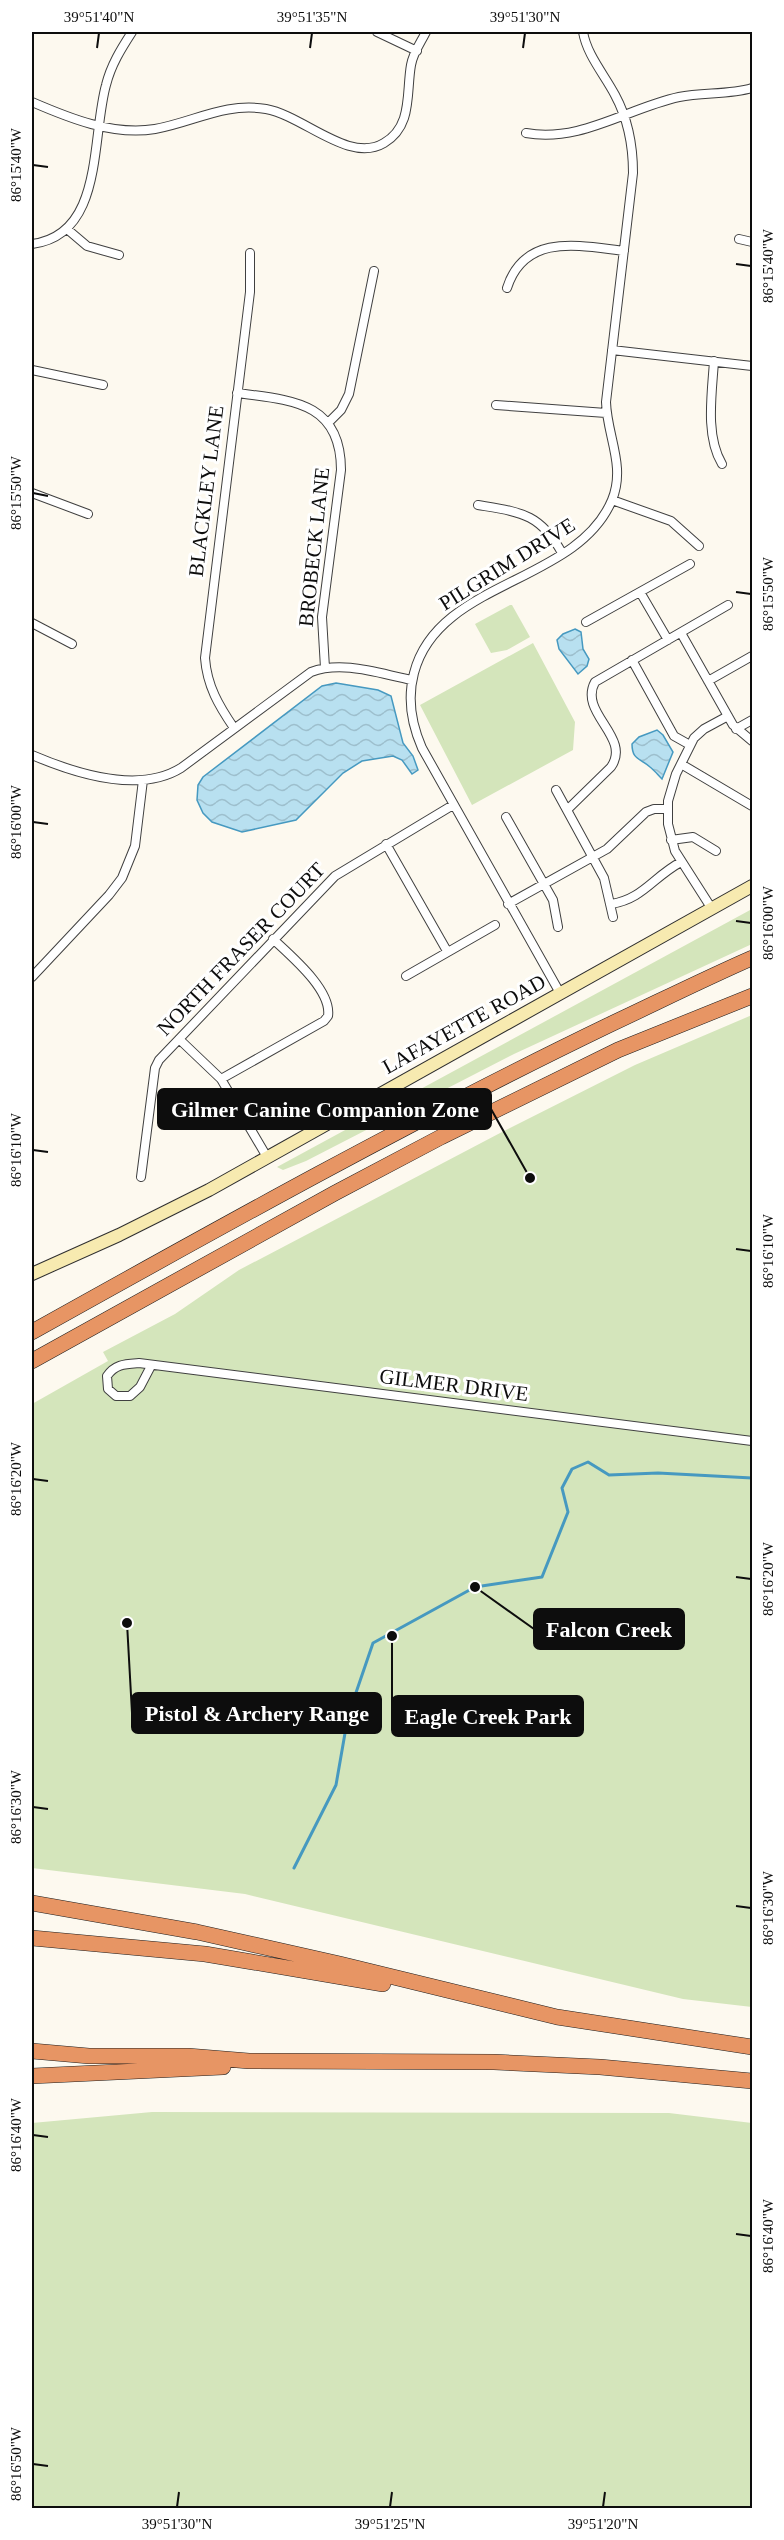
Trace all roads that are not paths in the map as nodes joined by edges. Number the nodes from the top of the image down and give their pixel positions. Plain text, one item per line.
1 (132, 32) edge
2 (377, 32) edge
3 (426, 32) edge
4 (583, 32) edge
5 (417, 51) junction
6 (753, 88) edge
7 (32, 102) edge
8 (624, 114) junction
9 (99, 125) junction
10 (526, 133) dead end
11 (67, 229) junction
12 (739, 239) dead end
13 (753, 242) edge
14 (32, 244) edge
15 (624, 251) junction
16 (250, 253) dead end
17 (119, 255) dead end
18 (374, 271) dead end
19 (507, 288) dead end
20 (612, 350) junction
21 (714, 362) junction
22 (753, 366) edge
23 (32, 370) edge
24 (103, 385) dead end
25 (237, 393) junction
26 (496, 405) dead end
27 (606, 413) junction
28 (328, 423) junction
29 (722, 464) dead end
30 (32, 493) edge
31 (612, 500) junction
32 (478, 505) dead end
33 (88, 514) dead end
34 (699, 546) dead end
35 (562, 553) junction
36 (690, 564) dead end
37 (640, 592) junction
38 (728, 605) dead end
39 (586, 622) dead end
40 (32, 623) edge
41 (681, 633) junction
42 (668, 640) junction
43 (72, 644) dead end
44 (753, 656) edge
45 (632, 660) junction
46 (326, 668) junction
47 (412, 680) junction
48 (708, 681) junction
49 (728, 716) junction
50 (753, 720) edge
51 (234, 728) junction
52 (736, 729) junction
53 (753, 741) edge
54 (690, 746) junction
55 (32, 755) edge
56 (681, 764) junction
57 (143, 780) junction
58 (556, 790) dead end
59 (453, 805) junction
60 (753, 806) edge
61 (668, 809) junction
62 (567, 810) junction
63 (506, 817) dead end
64 (671, 840) junction
65 (386, 844) junction
66 (716, 851) dead end
67 (593, 857) junction
68 (681, 862) junction
69 (544, 883) junction
70 (753, 886) edge
71 (508, 904) junction
72 (611, 904) junction
73 (712, 909) junction
74 (613, 917) dead end
75 (495, 925) dead end
76 (558, 927) dead end
77 (273, 939) junction
78 (447, 951) junction
79 (753, 958) edge
80 (406, 975) dead end
81 (32, 977) edge
82 (560, 993) junction
83 (753, 996) edge
84 (179, 1039) junction
85 (221, 1079) junction
86 (267, 1157) junction
87 (141, 1177) dead end
88 (32, 1274) edge
89 (32, 1332) edge
90 (32, 1361) edge
91 (151, 1366) junction
92 (753, 1441) edge
93 (32, 1903) edge
94 (32, 1938) edge
95 (504, 2006) junction
96 (753, 2047) edge
97 (32, 2051) edge
98 (249, 2061) junction
99 (32, 2076) edge
100 (753, 2081) edge

1 - 9 street
2 - 5 street
3 - 5 street
4 - 8 street, PILGRIM DRIVE
5 - 9 street
6 - 8 street
7 - 9 street
8 - 10 street
8 - 15 street, PILGRIM DRIVE
9 - 11 street
11 - 14 street
11 - 17 street
12 - 13 street
15 - 19 street
15 - 20 street, PILGRIM DRIVE
16 - 25 street, BLACKLEY LANE
18 - 28 street
20 - 21 street
20 - 27 street, PILGRIM DRIVE
21 - 22 street
21 - 29 street
23 - 24 street
25 - 28 street, BROBECK LANE
25 - 51 street, BLACKLEY LANE
26 - 27 street
27 - 31 street, PILGRIM DRIVE
28 - 46 street, BROBECK LANE
30 - 33 street
31 - 34 street
31 - 35 street, PILGRIM DRIVE
32 - 35 street
35 - 47 street, PILGRIM DRIVE
36 - 37 street
37 - 39 street
37 - 42 street
38 - 41 street
40 - 43 street
41 - 42 street
41 - 48 street
42 - 45 street
44 - 48 street
45 - 54 street
45 - 62 street
46 - 47 street
46 - 51 street
47 - 59 street, PILGRIM DRIVE
48 - 49 street
49 - 52 street
49 - 54 street
50 - 52 street
51 - 57 street
52 - 53 street
54 - 56 street
55 - 57 street
56 - 60 street
56 - 61 street
57 - 81 street
58 - 62 street
59 - 65 street, NORTH FRASER COURT
59 - 71 street, PILGRIM DRIVE
61 - 64 street
61 - 67 street
62 - 67 street
63 - 69 street
64 - 66 street
64 - 68 street
65 - 77 street, NORTH FRASER COURT
65 - 78 street
67 - 69 street
67 - 72 street
68 - 72 street
68 - 73 street
69 - 71 street
69 - 76 street
70 - 73 main road, LAFAYETTE ROAD
71 - 82 street, PILGRIM DRIVE
72 - 74 street
73 - 82 main road, LAFAYETTE ROAD
75 - 78 street
77 - 84 street, NORTH FRASER COURT
77 - 85 street
78 - 80 street
79 - 89 highway
82 - 86 main road, LAFAYETTE ROAD
83 - 90 highway
84 - 85 street
84 - 87 street, NORTH FRASER COURT
85 - 86 street
86 - 88 main road, LAFAYETTE ROAD
91 - 91 street, GILMER DRIVE
91 - 92 street, GILMER DRIVE
93 - 95 highway
94 - 95 highway
95 - 96 highway
97 - 98 highway
98 - 99 highway
98 - 100 highway

